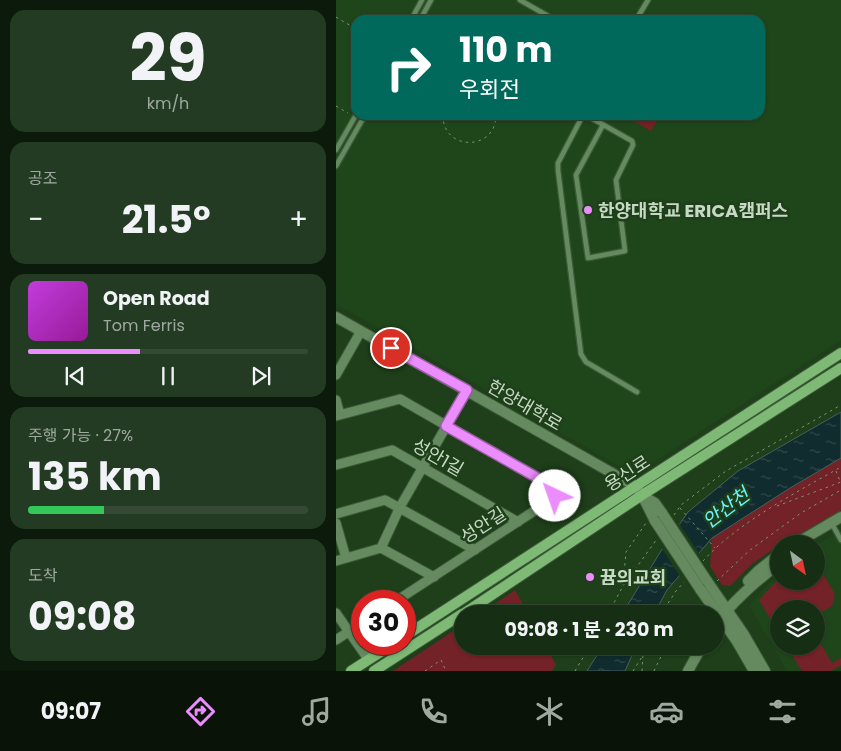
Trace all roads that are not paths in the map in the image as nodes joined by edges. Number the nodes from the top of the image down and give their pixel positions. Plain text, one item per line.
1 (422, 0) edge
2 (432, 0) edge
3 (520, 0) edge
4 (648, 0) edge
5 (414, 15) edge
6 (423, 15) edge
7 (546, 15) edge
8 (639, 15) edge
9 (353, 120) edge
10 (362, 120) edge
11 (581, 120) edge
12 (594, 120) edge
13 (603, 125) junction
14 (336, 150) edge
15 (336, 166) edge
16 (336, 317) edge
17 (361, 331) junction
18 (841, 353) edge
19 (841, 368) edge
20 (336, 375) edge
21 (467, 390) junction
22 (637, 392) dead end
23 (336, 400) edge
24 (338, 415) edge
25 (446, 426) junction
26 (336, 465) edge
27 (422, 467) junction
28 (635, 486) junction
29 (642, 495) junction
30 (400, 507) junction
31 (336, 514) edge
32 (841, 517) edge
33 (518, 522) junction
34 (336, 524) edge
35 (835, 525) edge
36 (814, 535) edge
37 (821, 535) edge
38 (841, 540) edge
39 (381, 548) junction
40 (474, 550) junction
41 (346, 558) junction
42 (336, 561) edge
43 (770, 561) edge
44 (770, 570) edge
45 (434, 576) junction
46 (413, 590) edge
47 (476, 605) edge
48 (715, 605) edge
49 (336, 613) edge
50 (724, 613) edge
51 (724, 615) edge
52 (454, 619) edge
53 (724, 622) edge
54 (724, 623) edge
55 (416, 629) edge
56 (350, 631) junction
57 (336, 640) edge
58 (375, 655) edge
59 (697, 655) edge
60 (368, 659) junction
61 (351, 671) edge
62 (375, 671) edge
63 (688, 671) edge
64 (754, 671) edge
65 (765, 671) edge

1 - 5 lane
2 - 6 lane
3 - 7 lane
4 - 8 lane
9 - 14 lane
10 - 15 lane
11 - 22 lane
12 - 13 lane
13 - 13 lane
16 - 17 street, 한양대학로
17 - 20 street
17 - 21 street, 한양대학로
18 - 28 main road, 용신로
19 - 29 main road, 용신로
21 - 25 street
21 - 28 street, 한양대학로
23 - 24 street, 성안길
24 - 25 street, 성안길
25 - 27 street
25 - 33 street, 성안길
26 - 27 street, 성안1길
27 - 30 street
27 - 33 street, 성안1길
28 - 29 street, 한양대학로
28 - 55 main road, 용신로
29 - 47 main road, 용신로
29 - 48 street, 한양대학로, bridge
30 - 31 street
30 - 39 street
30 - 40 street
32 - 35 street
33 - 40 street, 성안길
34 - 41 street
35 - 36 street
35 - 37 street
35 - 38 lane
39 - 41 street
39 - 45 street
40 - 45 street, 성안길
41 - 42 street
43 - 50 street
44 - 51 street
45 - 46 street, 성안길
49 - 56 street
52 - 62 main road, 용신로
53 - 65 street
54 - 64 street
56 - 57 street
56 - 60 street
58 - 60 main road
59 - 63 street
60 - 61 main road
60 - 62 street

